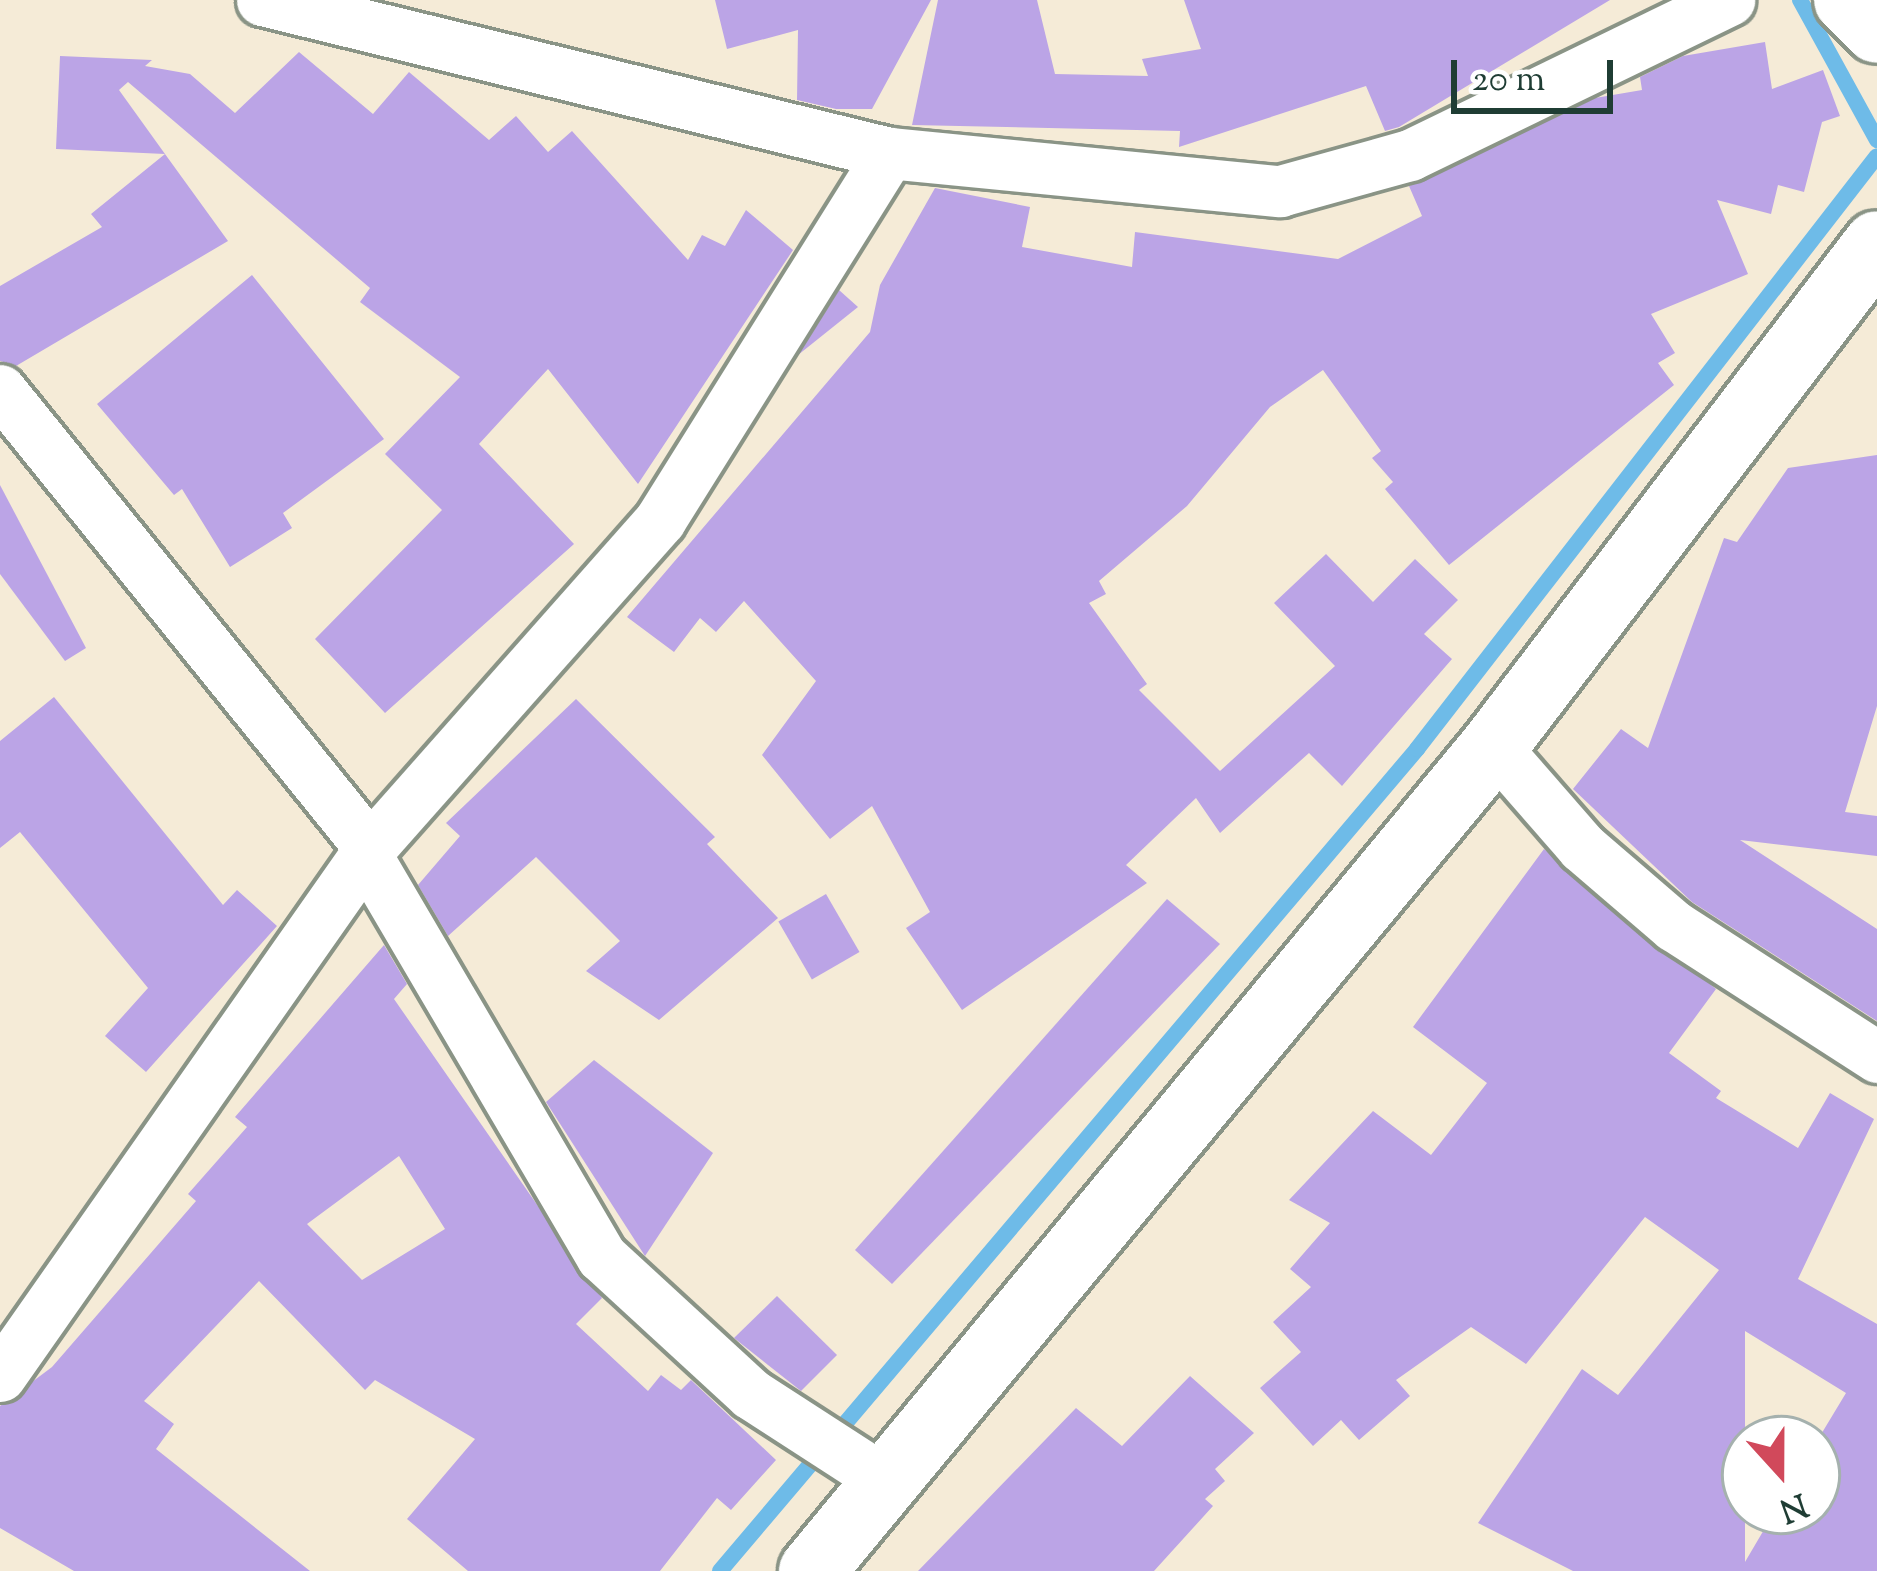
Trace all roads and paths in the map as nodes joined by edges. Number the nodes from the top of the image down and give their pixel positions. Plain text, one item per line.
1 (262, 0) edge
2 (1729, 0) edge
3 (1846, 0) edge
4 (1877, 30) edge
5 (889, 153) junction
6 (1877, 244) edge
7 (0, 390) edge
8 (1494, 746) junction
9 (370, 855) junction
10 (1877, 1057) edge
11 (0, 1376) edge
12 (884, 1480) junction
13 (812, 1571) edge

1 - 5 street
2 - 5 street
3 - 4 street
5 - 9 street
6 - 8 street
7 - 9 street
8 - 10 street
8 - 12 street
9 - 11 street
9 - 12 street
12 - 13 street

